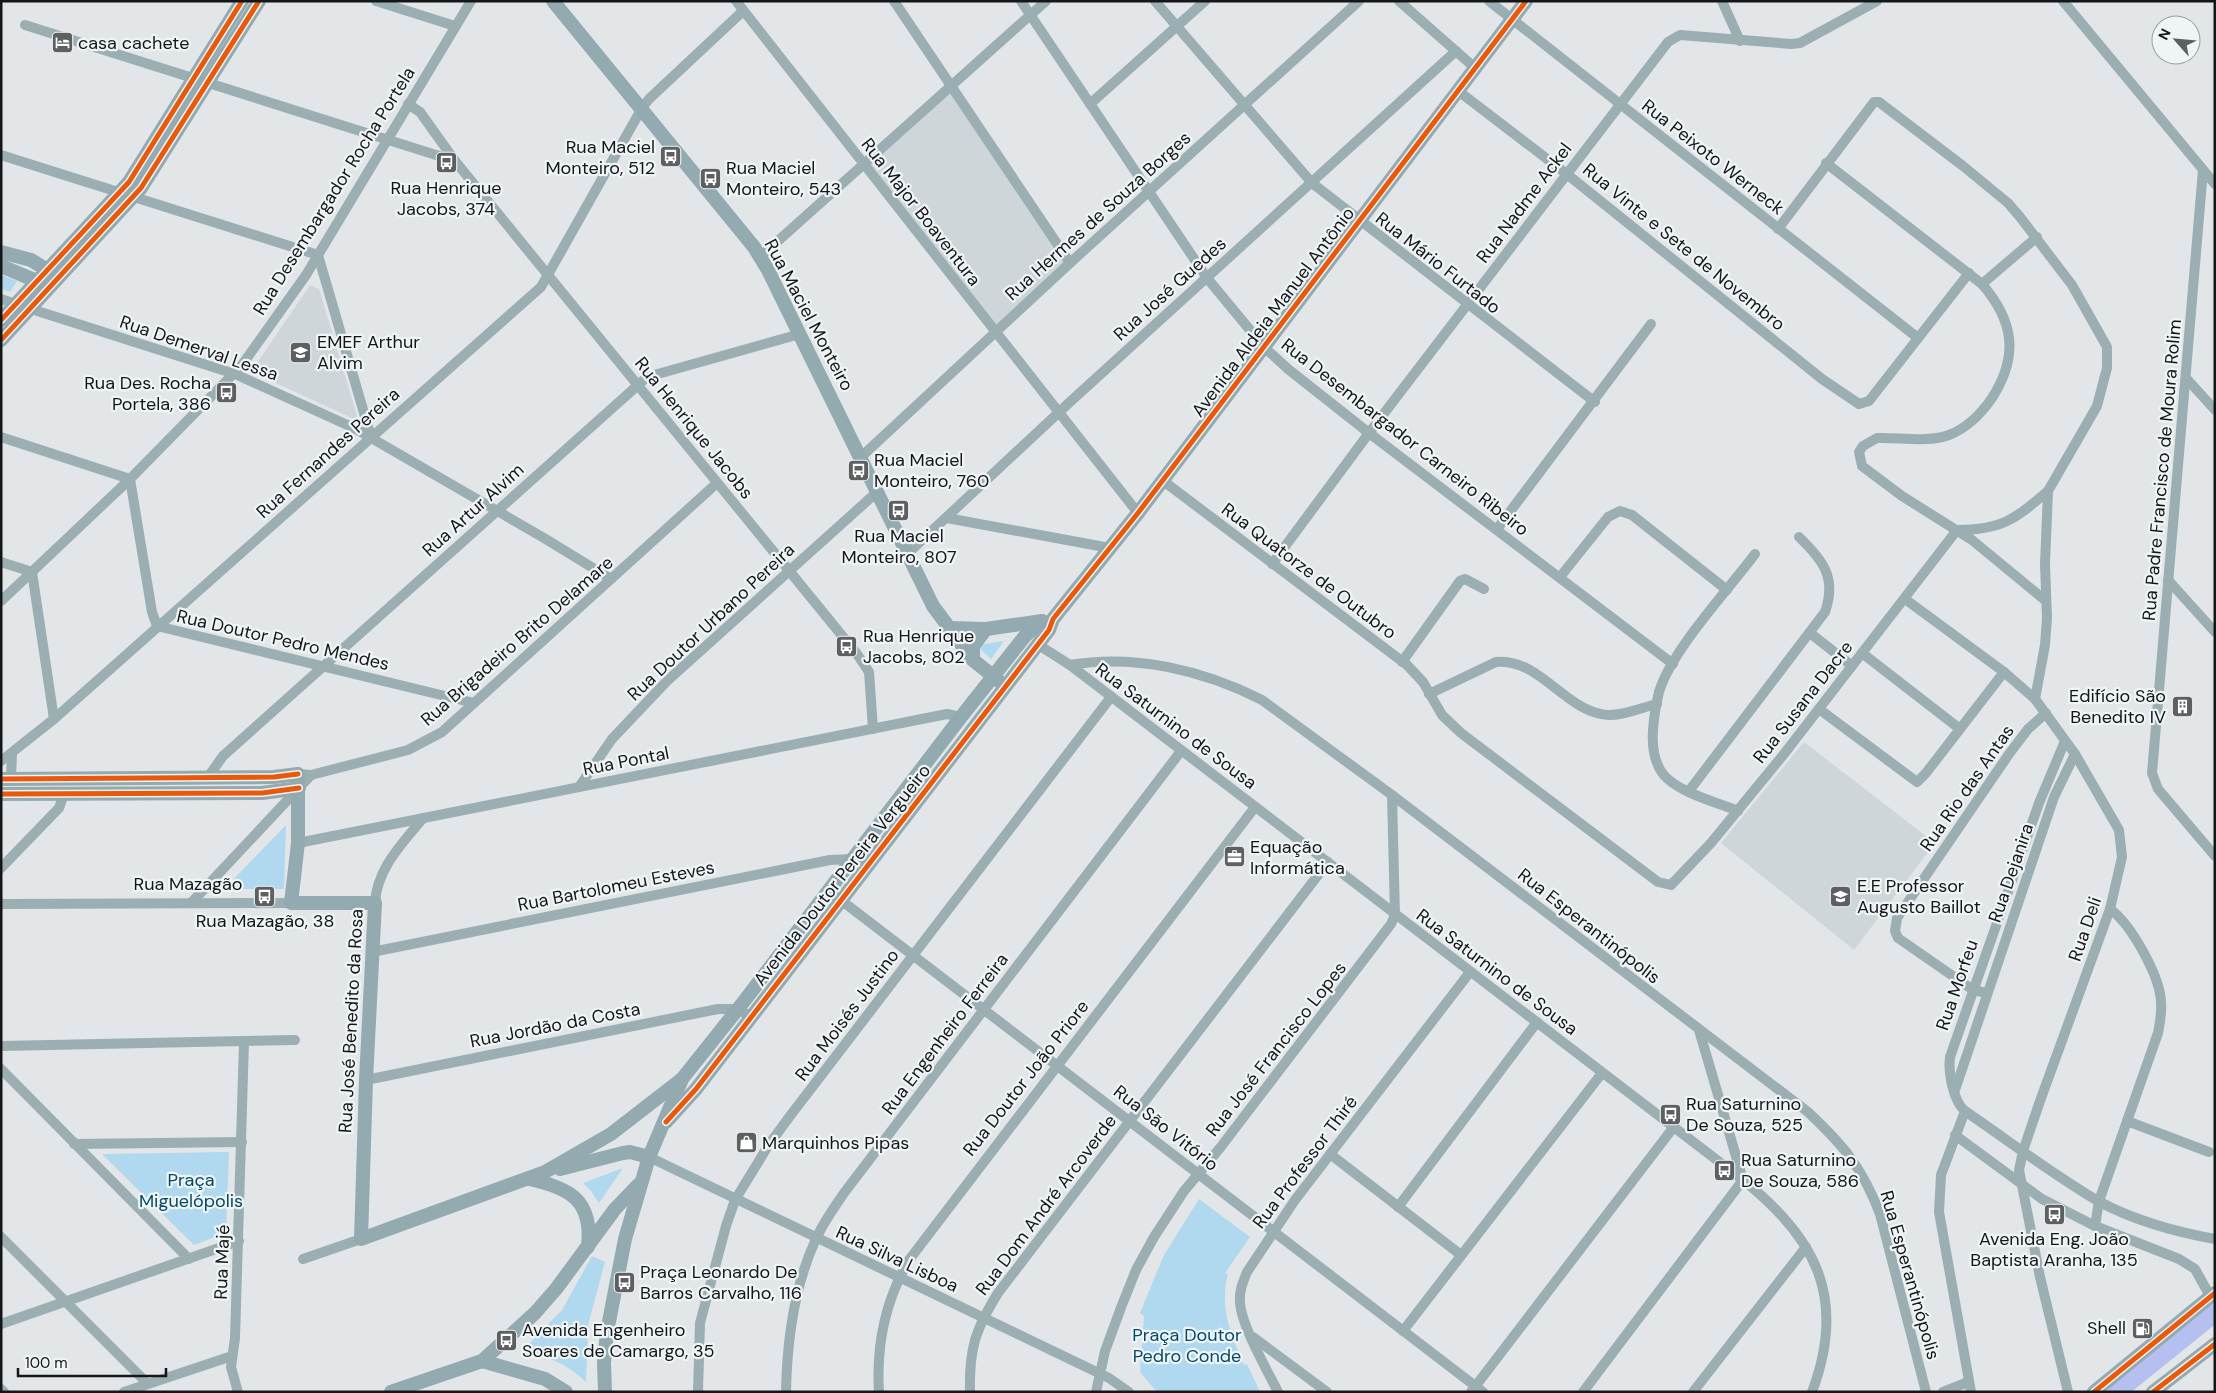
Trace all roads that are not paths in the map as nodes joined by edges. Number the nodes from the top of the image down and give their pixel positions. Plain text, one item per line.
1 (242, 1) edge
2 (259, 1) edge
3 (376, 1) edge
4 (471, 1) edge
5 (553, 1) edge
6 (736, 1) edge
7 (894, 1) edge
8 (1021, 1) edge
9 (1046, 1) edge
10 (1155, 1) edge
11 (1205, 1) edge
12 (1359, 1) edge
13 (1399, 1) edge
14 (1489, 1) edge
15 (1526, 1) edge
16 (1722, 1) edge
17 (1877, 1) edge
18 (2063, 1) edge
19 (744, 12) junction
20 (1030, 16) junction
21 (1512, 21) junction
22 (25, 25) dead end
23 (455, 26) junction
24 (1177, 27) junction
25 (1740, 40) junction
26 (1456, 51) junction
27 (1474, 67) junction
28 (194, 80) junction
29 (207, 84) junction
30 (952, 87) junction
31 (1457, 90) junction
32 (408, 104) junction
33 (1090, 104) junction
34 (1620, 104) junction
35 (1244, 105) junction
36 (642, 108) junction
37 (386, 140) junction
38 (1, 155) edge
39 (455, 161) junction
40 (1826, 163) junction
41 (864, 166) junction
42 (2203, 170) junction
43 (1568, 174) junction
44 (1312, 183) junction
45 (2215, 184) edge
46 (120, 192) junction
47 (1148, 192) junction
48 (134, 197) junction
49 (1360, 220) junction
50 (1778, 229) junction
51 (2037, 237) junction
52 (1, 252) edge
53 (318, 255) junction
54 (760, 257) junction
55 (1070, 262) junction
56 (1, 266) edge
57 (1969, 273) junction
58 (549, 276) junction
59 (1207, 278) junction
60 (49, 279) junction
61 (1982, 284) junction
62 (1, 299) edge
63 (16, 304) junction
64 (1468, 304) junction
65 (30, 308) junction
66 (1, 320) edge
67 (1651, 324) dead end
68 (996, 331) junction
69 (800, 334) junction
70 (1918, 338) junction
71 (1, 340) edge
72 (1264, 347) junction
73 (235, 374) junction
74 (2186, 378) junction
75 (638, 384) junction
76 (1595, 402) junction
77 (2215, 410) edge
78 (1059, 412) junction
79 (1369, 433) junction
80 (1, 437) edge
81 (371, 437) junction
82 (861, 457) junction
83 (130, 478) junction
84 (1162, 480) junction
85 (717, 483) junction
86 (2048, 491) junction
87 (877, 492) junction
88 (497, 510) junction
89 (1138, 512) junction
90 (947, 518) junction
91 (1497, 529) junction
92 (1957, 530) junction
93 (1799, 537) dead end
94 (1110, 548) junction
95 (907, 554) junction
96 (1755, 554) dead end
97 (1, 562) edge
98 (1272, 564) junction
99 (789, 570) junction
100 (32, 572) junction
101 (1560, 577) junction
102 (611, 579) junction
103 (2168, 580) junction
104 (1484, 589) dead end
105 (1727, 590) junction
106 (1905, 599) junction
107 (1, 601) edge
108 (2046, 601) junction
109 (1048, 620) junction
110 (157, 626) junction
111 (950, 628) junction
112 (990, 628) junction
113 (2215, 632) edge
114 (1810, 633) junction
115 (1025, 636) junction
116 (1038, 644) junction
117 (1862, 653) junction
118 (973, 660) junction
119 (1402, 662) junction
120 (1673, 664) junction
121 (1070, 665) junction
122 (1852, 666) junction
123 (322, 667) junction
124 (2004, 672) junction
125 (992, 677) junction
126 (1005, 686) junction
127 (1429, 694) junction
128 (1111, 697) junction
129 (2035, 699) junction
130 (474, 703) junction
131 (1657, 704) junction
132 (1819, 709) junction
133 (2046, 713) junction
134 (961, 717) junction
135 (54, 718) junction
136 (873, 728) junction
137 (1960, 729) junction
138 (2065, 741) junction
139 (1181, 752) junction
140 (12, 753) junction
141 (2074, 754) junction
142 (1, 760) edge
143 (305, 774) junction
144 (208, 777) junction
145 (6, 779) edge
146 (579, 787) junction
147 (299, 788) junction
148 (1689, 791) junction
149 (1, 794) edge
150 (64, 794) junction
151 (1392, 795) junction
152 (1255, 807) junction
153 (1738, 810) junction
154 (423, 818) junction
155 (298, 843) junction
156 (2215, 856) edge
157 (852, 859) junction
158 (1328, 862) junction
159 (865, 867) junction
160 (1, 868) edge
161 (1667, 885) joint
162 (834, 895) junction
163 (192, 902) junction
164 (291, 903) junction
165 (375, 903) junction
166 (1, 904) edge
167 (2110, 909) junction
168 (1395, 915) junction
169 (372, 952) junction
170 (913, 955) junction
171 (1470, 972) junction
172 (1973, 990) junction
173 (1987, 993) junction
174 (737, 1009) junction
175 (985, 1010) junction
176 (750, 1016) junction
177 (1536, 1022) junction
178 (1699, 1030) junction
179 (295, 1040) dead end
180 (244, 1042) junction
181 (1, 1046) edge
182 (1057, 1064) junction
183 (1, 1069) edge
184 (1602, 1073) junction
185 (682, 1079) junction
186 (366, 1080) junction
187 (1954, 1090) junction
188 (1965, 1111) junction
189 (1130, 1120) junction
190 (2127, 1121) junction
191 (666, 1122) junction
192 (1674, 1128) junction
193 (1955, 1135) junction
194 (242, 1142) junction
195 (74, 1144) junction
196 (2023, 1151) junction
197 (2209, 1152) dead end
198 (1330, 1154) junction
199 (650, 1157) junction
200 (545, 1172) junction
201 (1198, 1173) junction
202 (529, 1179) junction
203 (1743, 1180) junction
204 (641, 1183) junction
205 (2021, 1183) junction
206 (735, 1200) junction
207 (2099, 1201) junction
208 (1398, 1207) junction
209 (605, 1224) junction
210 (2095, 1226) junction
211 (1273, 1231) junction
212 (1, 1237) edge
213 (361, 1239) junction
214 (625, 1239) junction
215 (816, 1239) junction
216 (2215, 1239) edge
217 (239, 1241) junction
218 (588, 1247) junction
219 (1806, 1247) junction
220 (1461, 1255) junction
221 (189, 1259) junction
222 (303, 1259) dead end
223 (898, 1278) junction
224 (2212, 1295) edge
225 (67, 1302) junction
226 (982, 1318) junction
227 (1, 1324) edge
228 (1403, 1331) junction
229 (1252, 1336) junction
230 (2215, 1344) edge
231 (232, 1356) junction
232 (482, 1361) junction
233 (1100, 1374) junction
234 (148, 1384) junction
235 (1970, 1387) edge
236 (602, 1388) edge
237 (1, 1389) edge
238 (1477, 1390) edge
239 (4, 1392) edge
240 (124, 1392) edge
241 (238, 1392) edge
242 (391, 1392) edge
243 (566, 1392) edge
244 (698, 1392) edge
245 (786, 1392) edge
246 (879, 1392) edge
247 (970, 1392) edge
248 (1096, 1392) edge
249 (1130, 1392) edge
250 (1278, 1392) edge
251 (1327, 1392) edge
252 (1583, 1392) edge
253 (1693, 1392) edge
254 (1812, 1392) edge
255 (1926, 1392) edge
256 (1943, 1392) edge
257 (2068, 1392) edge
258 (2094, 1392) edge
259 (2153, 1392) edge

1 - 28 street
2 - 29 street
3 - 23 street
4 - 23 street, Rua Desembargador Rocha Portela
5 - 36 street, Rua Maciel Monteiro
6 - 19 street, Rua Major Boaventura
7 - 30 street
8 - 20 street, Rua Desembargador Carneiro Ribeiro
9 - 20 street
10 - 24 street, Rua Mário Furtado
11 - 24 street
12 - 35 street, Rua Hermes de Souza Borges
13 - 26 street
14 - 21 street, Rua Peixoto Werneck
15 - 21 street, Avenida Aldeia Manuel Antônio
16 - 25 street
17 - 25 street
18 - 42 street
19 - 36 street, Rua Fernandes Pereira
19 - 41 street, Rua Major Boaventura
20 - 30 street
20 - 33 street, Rua Desembargador Carneiro Ribeiro
21 - 27 street, Avenida Aldeia Manuel Antônio
21 - 34 street, Rua Peixoto Werneck
22 - 28 street
23 - 32 street, Rua Desembargador Rocha Portela
24 - 33 street
24 - 35 street, Rua Mário Furtado
25 - 34 street, Rua Nadme Ackel
26 - 27 street
26 - 44 street, Rua José Guedes
27 - 31 street, Avenida Aldeia Manuel Antônio
28 - 29 street
28 - 46 street
29 - 37 street
29 - 48 street
30 - 41 street
30 - 55 street
31 - 43 street, Rua Vinte e Sete de Novembro
31 - 49 street, Avenida Aldeia Manuel Antônio
32 - 37 street, Rua Desembargador Rocha Portela
32 - 39 street, Rua Henrique Jacobs
33 - 47 street, Rua Desembargador Carneiro Ribeiro
34 - 43 street, Rua Nadme Ackel
34 - 50 street, Rua Peixoto Werneck
35 - 44 street, Rua Mário Furtado
35 - 47 street, Rua Hermes de Souza Borges
36 - 54 street, Rua Maciel Monteiro
36 - 58 street, Rua Fernandes Pereira
37 - 39 street
37 - 53 street, Rua Desembargador Rocha Portela
38 - 46 street
39 - 58 street, Rua Henrique Jacobs
40 - 50 street
40 - 51 street
40 - 57 street
41 - 54 street
41 - 68 street, Rua Major Boaventura
42 - 45 street
42 - 74 street, Rua Padre Francisco de Moura Rolim
43 - 64 street, Rua Nadme Ackel
43 - 70 street, Rua Vinte e Sete de Novembro
44 - 49 street, Rua Mário Furtado
44 - 59 street, Rua José Guedes
46 - 48 street
46 - 60 street
47 - 55 street, Rua Hermes de Souza Borges
47 - 59 street, Rua Desembargador Carneiro Ribeiro
48 - 53 street
48 - 60 street
49 - 64 street, Rua Mário Furtado
49 - 72 street, Avenida Aldeia Manuel Antônio
50 - 70 street, Rua Peixoto Werneck
51 - 61 street
51 - 86 street
52 - 60 street
53 - 73 street, Rua Desembargador Rocha Portela
53 - 81 street
54 - 69 street, Rua Maciel Monteiro
55 - 68 street, Rua Hermes de Souza Borges
56 - 60 street
57 - 61 street
57 - 70 street
58 - 75 street, Rua Henrique Jacobs
58 - 81 street, Rua Fernandes Pereira
59 - 72 street, Rua Desembargador Carneiro Ribeiro
59 - 78 street, Rua José Guedes
60 - 63 street
60 - 65 street
61 - 92 street
62 - 63 street
63 - 66 street
64 - 76 street, Rua Mário Furtado
64 - 79 street, Rua Nadme Ackel
65 - 71 street
65 - 73 street, Rua Demerval Lessa
67 - 76 street
68 - 78 street, Rua Major Boaventura
68 - 82 street, Rua Hermes de Souza Borges
69 - 75 street, Rua Artur Alvim
69 - 82 street, Rua Maciel Monteiro
72 - 79 street, Rua Desembargador Carneiro Ribeiro
72 - 84 street, Avenida Aldeia Manuel Antônio
73 - 81 street, Rua Demerval Lessa
73 - 83 street, Rua Desembargador Rocha Portela
74 - 77 street
74 - 103 street, Rua Padre Francisco de Moura Rolim
75 - 85 street, Rua Henrique Jacobs
75 - 88 street, Rua Artur Alvim
76 - 91 street
78 - 89 street, Rua Major Boaventura
78 - 90 street, Rua José Guedes
79 - 91 street, Rua Desembargador Carneiro Ribeiro
79 - 98 street, Rua Nadme Ackel
80 - 83 street
81 - 88 street, Rua Demerval Lessa
81 - 110 street, Rua Fernandes Pereira
82 - 87 street, Rua Maciel Monteiro
83 - 100 street, Rua Desembargador Rocha Portela
83 - 110 street, Rua Doutor Pedro Mendes
84 - 89 street, Avenida Aldeia Manuel Antônio
84 - 98 street, Rua Quatorze de Outubro
85 - 99 street, Rua Henrique Jacobs
85 - 102 street, Rua Brigadeiro Brito Delamare
86 - 92 street
86 - 108 street
87 - 95 street, Rua Maciel Monteiro
87 - 99 street, Rua Doutor Urbano Pereira
88 - 102 street, Rua Demerval Lessa
88 - 123 street, Rua Artur Alvim
89 - 94 street, Avenida Aldeia Manuel Antônio
90 - 94 street
90 - 95 street, Rua José Guedes
91 - 101 street, Rua Desembargador Carneiro Ribeiro
92 - 106 street, Rua Susana Dacre
92 - 108 street
93 - 114 street
94 - 109 street, Avenida Aldeia Manuel Antônio
95 - 111 street, Rua Maciel Monteiro
96 - 105 street
97 - 100 street
98 - 119 street, Rua Quatorze de Outubro
99 - 136 street, Rua Henrique Jacobs
99 - 146 street, Rua Doutor Urbano Pereira
100 - 107 street, Rua Desembargador Rocha Portela
100 - 135 street
101 - 105 street
101 - 120 street, Rua Desembargador Carneiro Ribeiro
102 - 130 street, Rua Brigadeiro Brito Delamare
103 - 113 street
103 - 156 street, Rua Padre Francisco de Moura Rolim
104 - 119 street
105 - 120 street
106 - 117 street, Rua Susana Dacre
106 - 124 street, Rua Deli
108 - 129 street
109 - 112 street
109 - 115 street, Avenida Aldeia Manuel Antônio
109 - 116 street, Avenida Aldeia Manuel Antônio
110 - 123 street, Rua Doutor Pedro Mendes
110 - 135 street, Rua Fernandes Pereira
111 - 112 street
111 - 118 street, Rua Maciel Monteiro
112 - 115 street
112 - 118 street
114 - 122 street
114 - 148 street
115 - 116 street
115 - 125 street, Avenida Doutor Pereira Vergueiro
116 - 121 street, Rua Saturnino de Sousa
116 - 126 street, Avenida Doutor Pereira Vergueiro
117 - 122 street, Rua Susana Dacre
117 - 137 street
118 - 125 street, Rua Maciel Monteiro
119 - 127 street, Rua Quatorze de Outubro
120 - 131 street
121 - 128 street, Rua Saturnino de Sousa
121 - 151 street, Rua Esperantinópolis
122 - 132 street, Rua Susana Dacre
123 - 130 street, Rua Doutor Pedro Mendes
123 - 144 street, Rua Artur Alvim
124 - 129 street, Rua Deli
124 - 137 street
125 - 126 street, Rua Maciel Monteiro
125 - 134 street, Avenida Doutor Pereira Vergueiro
126 - 159 street, Avenida Doutor Pereira Vergueiro
127 - 131 street
127 - 161 street, Rua Quatorze de Outubro
128 - 139 street, Rua Saturnino de Sousa
128 - 170 street, Rua Moisés Justino
129 - 133 street, Rua Deli
130 - 143 street, Rua Brigadeiro Brito Delamare
131 - 148 street
132 - 137 street
132 - 153 street, Rua Susana Dacre
133 - 138 street, Rua Deli
133 - 172 street, Rua Rio das Antas
134 - 136 street, Rua Pontal
134 - 157 street, Avenida Doutor Pereira Vergueiro
135 - 140 street, Rua Fernandes Pereira
136 - 146 street, Rua Pontal
138 - 141 street, Rua Deli
138 - 172 street, Rua Morfeu
139 - 152 street, Rua Saturnino de Sousa
139 - 175 street, Rua Engenheiro Ferreira
140 - 142 street, Rua Fernandes Pereira
140 - 145 street
141 - 167 street, Rua Deli
141 - 173 street, Rua Dejanira
143 - 144 street
143 - 147 street
144 - 145 street
146 - 154 street, Rua Pontal
147 - 150 street
147 - 155 street
147 - 163 street
148 - 153 street
149 - 150 street
150 - 160 street
151 - 168 street, Rua José Francisco Lopes
151 - 178 street, Rua Esperantinópolis
152 - 158 street, Rua Saturnino de Sousa
152 - 182 street, Rua Doutor João Priore
153 - 161 street, Rua Susana Dacre
154 - 155 street, Rua Pontal
154 - 165 street, Rua José Benedito da Rosa
155 - 164 street
157 - 159 street
157 - 162 street, Avenida Doutor Pereira Vergueiro
157 - 169 street, Rua Bartolomeu Esteves
158 - 168 street, Rua Saturnino de Sousa
158 - 189 street, Rua Dom André Arcoverde
159 - 162 street, Avenida Doutor Pereira Vergueiro
162 - 170 street, Rua São Vitório
162 - 174 street, Avenida Doutor Pereira Vergueiro
162 - 176 street, Avenida Doutor Pereira Vergueiro
163 - 164 street, Rua Mazagão
163 - 166 street, Rua Mazagão
164 - 165 street, Rua Mazagão
165 - 169 street, Rua José Benedito da Rosa
167 - 190 street
167 - 196 street, Rua Deli
168 - 171 street, Rua Saturnino de Sousa
168 - 201 street, Rua José Francisco Lopes
169 - 186 street, Rua José Benedito da Rosa
170 - 175 street, Rua São Vitório
170 - 206 street, Rua Moisés Justino
171 - 177 street, Rua Saturnino de Sousa
171 - 198 street, Rua Professor Thiré
172 - 173 street
172 - 187 street, Rua Morfeu
173 - 187 street, Rua Dejanira
174 - 176 street
174 - 185 street, Avenida Doutor Pereira Vergueiro
174 - 186 street, Rua Jordão da Costa
175 - 182 street, Rua São Vitório
175 - 215 street, Rua Engenheiro Ferreira
176 - 191 street, Avenida Doutor Pereira Vergueiro
177 - 184 street, Rua Saturnino de Sousa
177 - 208 street
178 - 203 street
178 - 255 street, Rua Esperantinópolis
179 - 180 street
180 - 181 street
180 - 194 street, Rua Majé
182 - 189 street, Rua São Vitório
182 - 223 street, Rua Doutor João Priore
183 - 195 street
184 - 192 street, Rua Saturnino de Sousa
184 - 220 street
185 - 191 street, Avenida Doutor Pereira Vergueiro
185 - 200 street, Avenida Doutor Pereira Vergueiro
186 - 213 street, Rua José Benedito da Rosa
187 - 188 street, Rua Morfeu
188 - 193 street
188 - 196 street
189 - 201 street, Rua São Vitório
189 - 226 street, Rua Dom André Arcoverde
190 - 197 street
190 - 207 street
191 - 199 street, Avenida Doutor Pereira Vergueiro
192 - 203 street, Rua Saturnino de Sousa
192 - 238 street
193 - 205 street
193 - 235 street
194 - 195 street
194 - 217 street, Rua Majé
195 - 221 street
196 - 205 street, Rua Deli
196 - 207 street
198 - 208 street
198 - 211 street, Rua Professor Thiré
199 - 200 street, Avenida Doutor Pereira Vergueiro
199 - 204 street
199 - 206 street, Rua Silva Lisboa
200 - 202 street, Avenida Doutor Pereira Vergueiro
201 - 211 street, Rua São Vitório
201 - 233 street, Rua José Francisco Lopes
202 - 213 street, Avenida Doutor Pereira Vergueiro
202 - 218 street
203 - 219 street, Rua Saturnino de Sousa
203 - 252 street
204 - 209 street
204 - 214 street
205 - 210 street
205 - 257 street, Rua Deli
206 - 215 street, Rua Silva Lisboa
206 - 244 street, Rua Moisés Justino
207 - 210 street
207 - 216 street
208 - 220 street
209 - 214 street
209 - 218 street
210 - 224 street
211 - 228 street, Rua São Vitório
211 - 229 street, Rua Professor Thiré
212 - 225 street
213 - 222 street, Avenida Doutor Pereira Vergueiro
214 - 236 street
215 - 223 street, Rua Silva Lisboa
215 - 245 street, Rua Engenheiro Ferreira
217 - 221 street
217 - 231 street, Rua Majé
218 - 232 street
219 - 253 street
219 - 254 street, Rua Saturnino de Sousa
220 - 228 street
221 - 225 street
223 - 226 street, Rua Silva Lisboa
223 - 246 street, Rua Doutor João Priore
224 - 258 street
225 - 227 street
225 - 234 street
226 - 233 street, Rua Silva Lisboa
226 - 247 street, Rua Dom André Arcoverde
228 - 238 street, Rua São Vitório
229 - 250 street, Rua Professor Thiré
229 - 251 street
230 - 259 street
231 - 234 street
231 - 241 street, Rua Majé
232 - 242 street
232 - 243 street
233 - 248 street, Rua José Francisco Lopes
233 - 249 street, Rua Silva Lisboa
234 - 240 street
235 - 256 street
237 - 239 street

